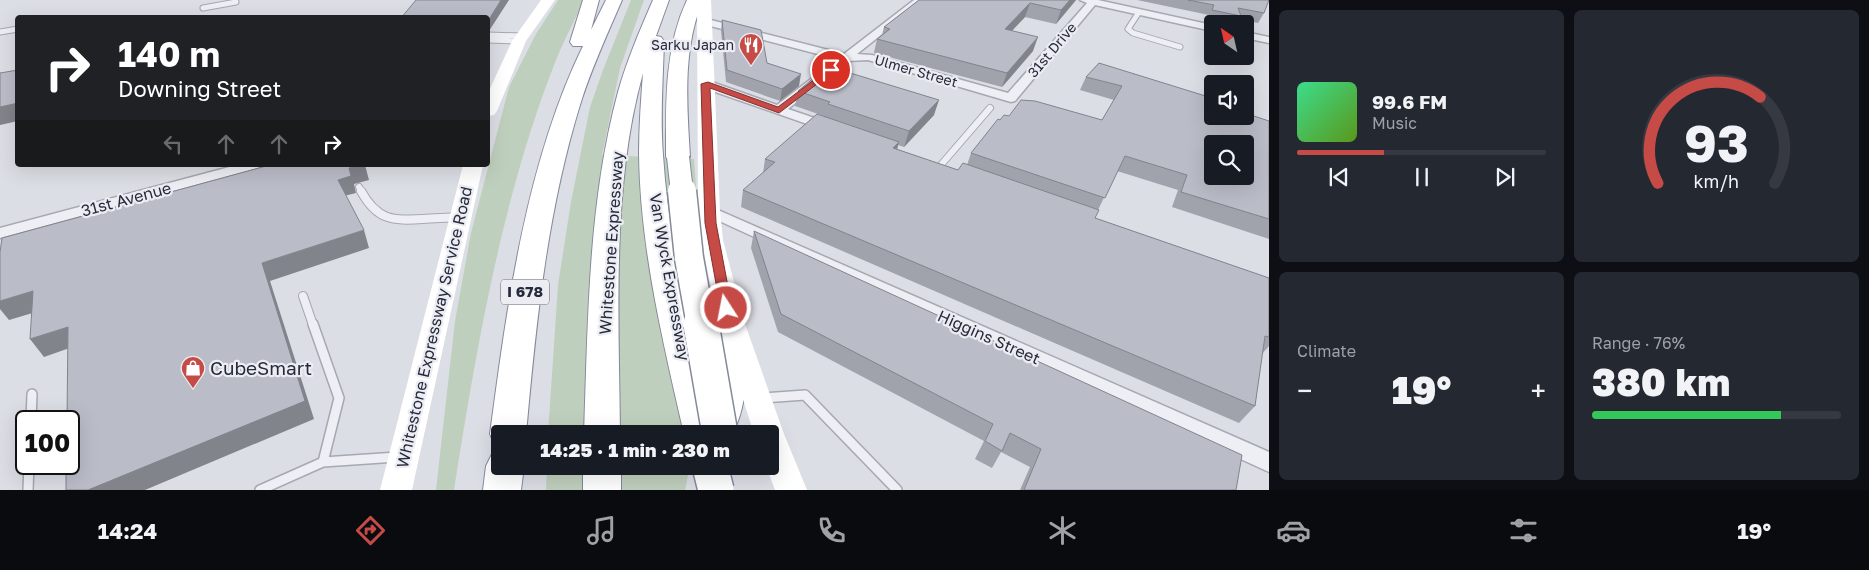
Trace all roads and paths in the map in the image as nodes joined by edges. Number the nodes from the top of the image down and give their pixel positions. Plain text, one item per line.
1 (548, 0) edge
2 (592, 0) edge
3 (614, 0) edge
4 (662, 0) edge
5 (695, 0) edge
6 (704, 0) edge
7 (920, 0) edge
8 (1089, 1) edge
9 (236, 2) dead end
10 (203, 8) dead end
11 (1139, 12) junction
12 (703, 21) junction
13 (1204, 26) edge
14 (15, 30) edge
15 (0, 32) edge
16 (490, 35) edge
17 (1254, 36) edge
18 (521, 39) junction
19 (490, 40) edge
20 (1269, 40) edge
21 (1180, 47) dead end
22 (846, 58) junction
23 (705, 84) junction
24 (491, 94) edge
25 (1011, 98) joint
26 (990, 108) dead end
27 (779, 110) junction
28 (841, 132) edge
29 (553, 152) junction
30 (665, 157) junction
31 (935, 165) joint
32 (246, 167) edge
33 (472, 167) edge
34 (958, 173) edge
35 (359, 187) dead end
36 (709, 211) junction
37 (460, 217) junction
38 (0, 233) edge
39 (723, 293) junction
40 (303, 296) dead end
41 (32, 394) dead end
42 (758, 399) junction
43 (31, 410) edge
44 (509, 425) edge
45 (602, 425) edge
46 (700, 425) edge
47 (717, 425) edge
48 (720, 425) edge
49 (766, 425) edge
50 (404, 457) junction
51 (323, 462) junction
52 (1269, 462) edge
53 (779, 463) edge
54 (29, 475) edge
55 (504, 475) edge
56 (602, 475) edge
57 (710, 475) edge
58 (713, 475) edge
59 (728, 475) edge
60 (28, 490) edge
61 (260, 490) edge
62 (396, 490) edge
63 (502, 490) edge
64 (602, 490) edge
65 (707, 490) edge
66 (716, 490) edge
67 (730, 490) edge
68 (789, 490) edge
69 (897, 490) edge

1 - 18 main road
2 - 29 highway
3 - 29 highway, I 678
4 - 30 highway, Van Wyck Expressway
4 - 45 highway, Whitestone Expressway
5 - 30 highway
6 - 12 main road
7 - 22 street
8 - 11 street
8 - 25 street, 31st Drive
9 - 10 lane
11 - 13 street
11 - 21 lane
12 - 22 street, Ulmer Street
12 - 23 main road
14 - 15 lane
16 - 18 lane
17 - 20 street
18 - 19 lane
18 - 24 main road
22 - 25 street, Ulmer Street
22 - 27 street
23 - 27 street
23 - 36 main road
26 - 31 lane
27 - 28 street
29 - 44 highway, I 678
30 - 46 highway, Van Wyck Expressway
30 - 47 highway, bridge
31 - 34 street
32 - 38 street, 31st Avenue
33 - 37 main road, Whitestone Expressway Service Road
35 - 37 lane
36 - 39 main road
36 - 52 street, Higgins Street
37 - 50 main road, Whitestone Expressway Service Road
39 - 42 main road
39 - 48 highway
40 - 51 lane
41 - 43 lane
42 - 49 main road
42 - 69 lane
50 - 51 lane
50 - 62 main road, Whitestone Expressway Service Road
51 - 61 lane
53 - 68 main road
54 - 60 lane
55 - 63 highway
56 - 64 highway
57 - 65 highway
58 - 66 highway, bridge
59 - 67 highway

